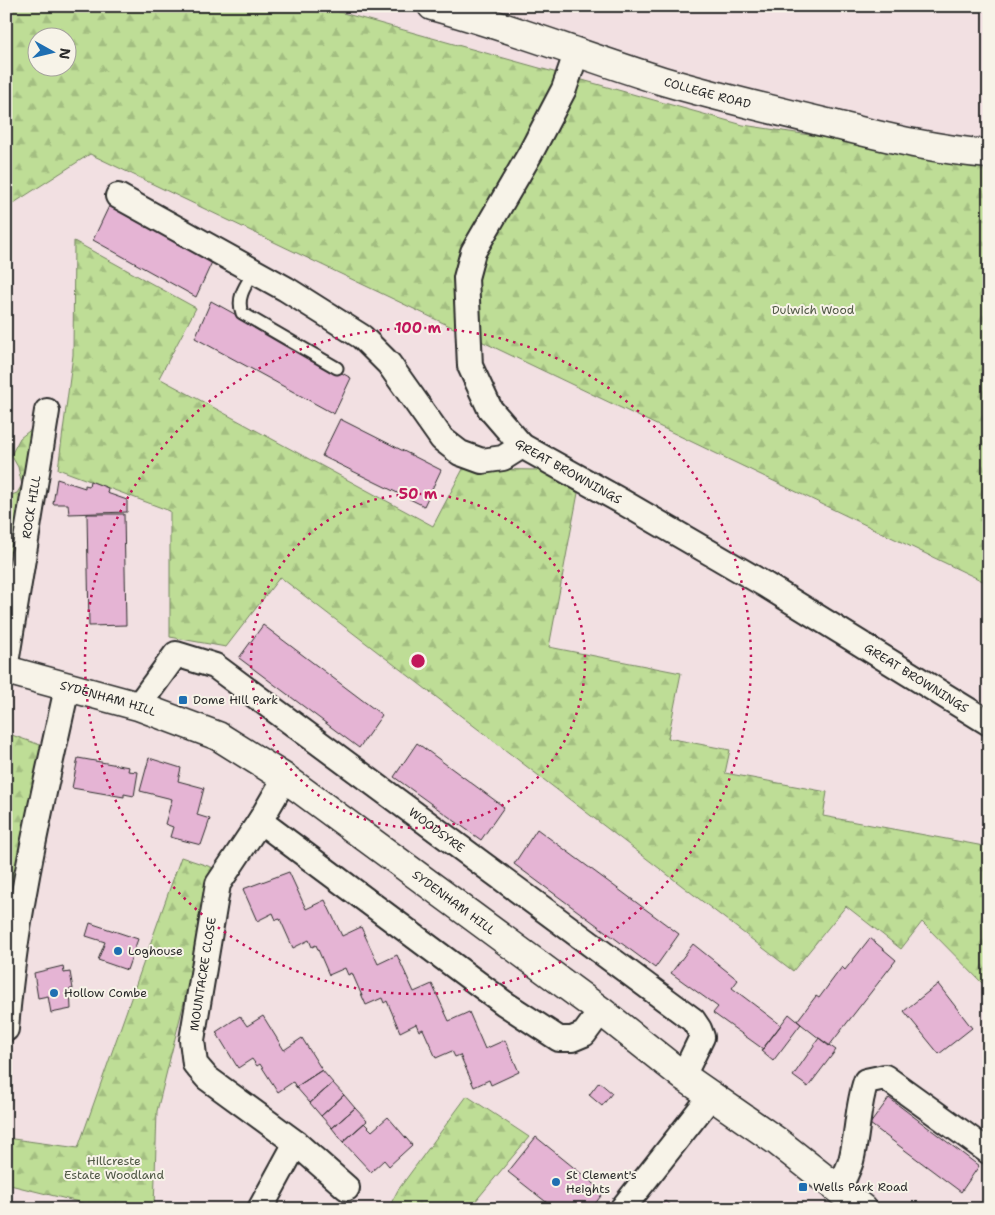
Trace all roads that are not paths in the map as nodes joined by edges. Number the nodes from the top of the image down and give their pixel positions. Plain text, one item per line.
1 (432, 6) edge
2 (577, 51) junction
3 (989, 154) edge
4 (118, 196) dead end
5 (254, 272) junction
6 (337, 368) dead end
7 (47, 411) dead end
8 (522, 446) junction
9 (6, 663) edge
10 (6, 670) edge
11 (67, 688) junction
12 (138, 706) junction
13 (989, 724) edge
14 (286, 778) junction
15 (260, 821) junction
16 (601, 1011) junction
17 (6, 1029) edge
18 (683, 1076) junction
19 (711, 1096) junction
20 (296, 1143) junction
21 (989, 1152) edge
22 (346, 1188) dead end
23 (839, 1189) junction
24 (260, 1209) edge
25 (622, 1209) edge
26 (863, 1209) edge

1 - 2 street, COLLEGE ROAD
2 - 3 street, COLLEGE ROAD
2 - 8 street, GREAT BROWNINGS
4 - 5 street
5 - 6 lane
5 - 8 street
7 - 9 street, ROCK HILL
8 - 13 street, GREAT BROWNINGS
10 - 11 street, SYDENHAM HILL
11 - 12 street, SYDENHAM HILL
11 - 17 street
12 - 14 street, SYDENHAM HILL
12 - 18 street, WOODSYRE
14 - 15 street, MOUNTACRE CLOSE
14 - 16 street, SYDENHAM HILL
15 - 16 street
15 - 20 street, MOUNTACRE CLOSE
16 - 18 street, SYDENHAM HILL
18 - 19 street, SYDENHAM HILL
19 - 23 street, SYDENHAM HILL
19 - 25 street
20 - 22 street, MOUNTACRE CLOSE
20 - 24 street
21 - 23 street
23 - 26 street, SYDENHAM HILL

